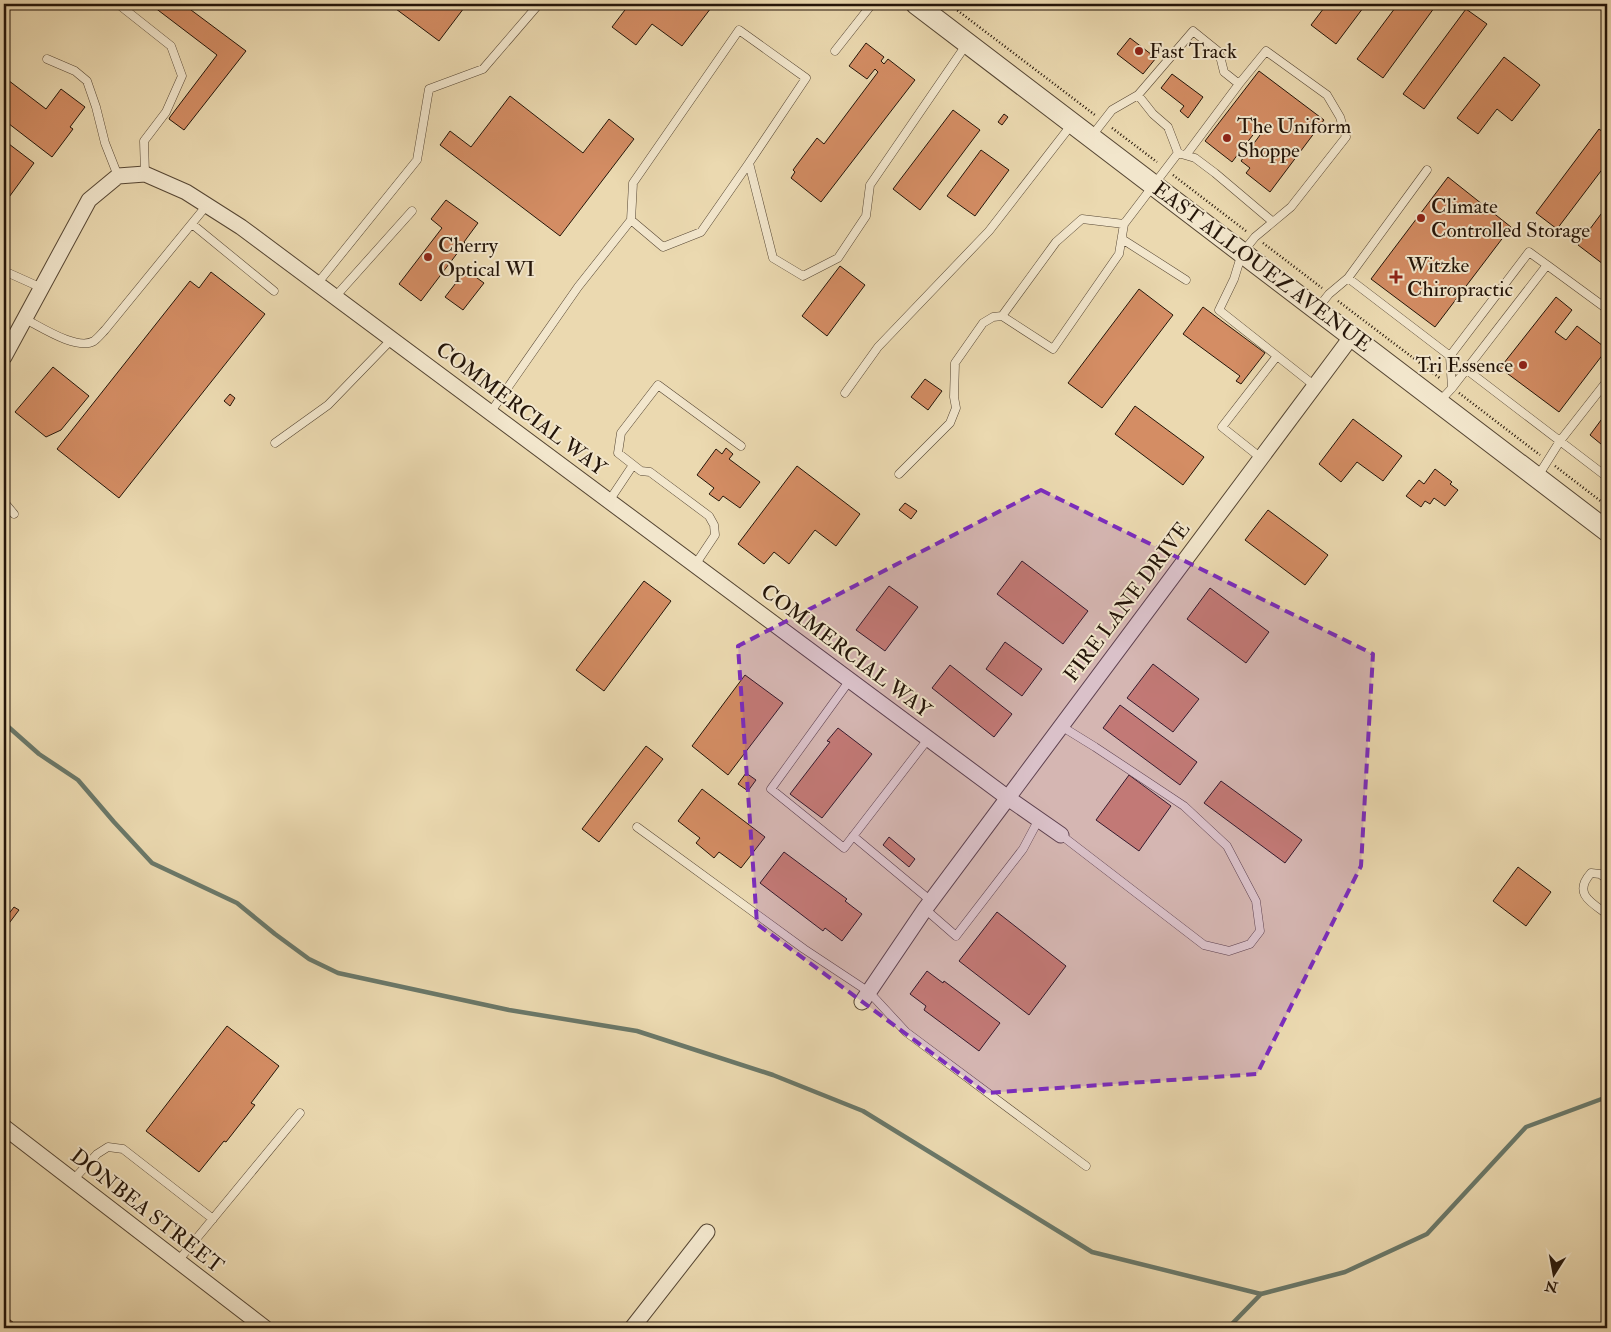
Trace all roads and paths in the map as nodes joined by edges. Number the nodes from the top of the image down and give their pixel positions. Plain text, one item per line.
1 (118, 4) edge
2 (540, 4) edge
3 (872, 4) edge
4 (916, 4) edge
5 (949, 4) edge
6 (968, 43) junction
7 (835, 52) dead end
8 (47, 59) dead end
9 (1239, 84) junction
10 (1138, 95) junction
11 (1103, 122) junction
12 (1073, 123) junction
13 (1091, 137) junction
14 (1182, 154) junction
15 (749, 163) junction
16 (1427, 170) dead end
17 (145, 174) junction
18 (118, 176) junction
19 (1160, 177) junction
20 (207, 205) junction
21 (412, 211) dead end
22 (632, 220) junction
23 (1273, 222) junction
24 (192, 224) junction
25 (1124, 224) junction
26 (1122, 238) junction
27 (1248, 245) junction
28 (1547, 265) junction
29 (4, 271) edge
30 (1348, 278) junction
31 (1186, 280) dead end
32 (317, 284) junction
33 (42, 288) junction
34 (274, 291) dead end
35 (335, 297) junction
36 (1323, 302) junction
37 (1607, 309) edge
38 (1002, 316) junction
39 (25, 318) junction
40 (1352, 336) junction
41 (392, 339) junction
42 (1277, 356) junction
43 (1450, 356) junction
44 (4, 357) edge
45 (1466, 370) junction
46 (1607, 381) edge
47 (1314, 386) junction
48 (845, 393) dead end
49 (1446, 395) junction
50 (490, 413) junction
51 (1560, 441) junction
52 (275, 442) dead end
53 (741, 446) dead end
54 (1261, 458) junction
55 (633, 465) junction
56 (1543, 469) junction
57 (899, 474) dead end
58 (1607, 477) edge
59 (609, 501) junction
60 (4, 502) edge
61 (1607, 506) edge
62 (14, 514) dead end
63 (1607, 531) edge
64 (695, 566) junction
65 (850, 680) junction
66 (1061, 726) junction
67 (928, 739) junction
68 (1008, 798) junction
69 (1039, 820) junction
70 (636, 827) dead end
71 (1061, 835) joint
72 (853, 836) junction
73 (1607, 879) edge
74 (931, 901) junction
75 (1607, 914) edge
76 (865, 997) junction
77 (300, 1113) dead end
78 (4, 1127) edge
79 (1086, 1166) dead end
80 (73, 1180) junction
81 (213, 1219) junction
82 (707, 1232) dead end
83 (178, 1262) junction
84 (265, 1328) edge
85 (632, 1328) edge

1 - 17 lane
2 - 32 lane
3 - 7 lane
4 - 6 street, EAST ALLOUEZ AVENUE
5 - 11 path
6 - 12 street, EAST ALLOUEZ AVENUE
6 - 15 lane
8 - 18 lane
9 - 10 lane
9 - 14 lane
9 - 23 lane
10 - 11 lane
10 - 14 lane
11 - 13 lane
11 - 19 path
12 - 13 street, EAST ALLOUEZ AVENUE
12 - 48 lane
13 - 19 street, EAST ALLOUEZ AVENUE
14 - 19 lane
14 - 23 lane
15 - 22 lane
15 - 22 lane
16 - 30 lane
17 - 18 street, COMMERCIAL WAY
17 - 20 street, COMMERCIAL WAY
18 - 33 street
19 - 25 lane
19 - 27 street, EAST ALLOUEZ AVENUE
19 - 27 path
20 - 24 lane
20 - 32 street, COMMERCIAL WAY
21 - 35 lane
22 - 50 lane
23 - 27 lane
24 - 34 lane
24 - 39 lane
25 - 26 lane
25 - 38 lane
26 - 31 lane
26 - 38 lane
27 - 36 street, EAST ALLOUEZ AVENUE
27 - 36 path
27 - 42 lane
28 - 37 lane
28 - 43 lane
28 - 45 lane
29 - 33 lane
30 - 36 lane
30 - 43 lane
32 - 35 street, COMMERCIAL WAY
33 - 39 street
35 - 41 street, COMMERCIAL WAY
36 - 40 street, EAST ALLOUEZ AVENUE
36 - 49 path
38 - 57 lane
39 - 44 street
40 - 47 street, FIRE LANE DRIVE
40 - 49 street, EAST ALLOUEZ AVENUE
41 - 50 street, COMMERCIAL WAY
41 - 52 lane
42 - 47 lane
42 - 54 lane
43 - 49 lane
45 - 49 lane
45 - 51 lane
46 - 51 lane
47 - 54 street, FIRE LANE DRIVE
49 - 56 street, EAST ALLOUEZ AVENUE
49 - 56 path
50 - 59 street, COMMERCIAL WAY
51 - 56 lane
51 - 58 lane
53 - 55 lane
54 - 66 street, FIRE LANE DRIVE
55 - 59 lane
55 - 64 lane
56 - 61 path
56 - 63 street, EAST ALLOUEZ AVENUE
59 - 64 street, COMMERCIAL WAY
60 - 62 lane
64 - 65 street, COMMERCIAL WAY
65 - 67 street, COMMERCIAL WAY
65 - 72 lane
66 - 68 street, FIRE LANE DRIVE
66 - 71 lane
67 - 68 street, COMMERCIAL WAY
67 - 72 lane
68 - 69 street, COMMERCIAL WAY
68 - 74 street, FIRE LANE DRIVE
69 - 71 street, COMMERCIAL WAY
69 - 74 lane
70 - 76 lane
72 - 74 lane
73 - 75 lane
74 - 76 street, FIRE LANE DRIVE
76 - 79 lane
77 - 81 lane
78 - 80 street, DONBEA STREET
80 - 81 lane
80 - 83 street, DONBEA STREET
81 - 83 lane
82 - 85 street
83 - 84 street, DONBEA STREET

